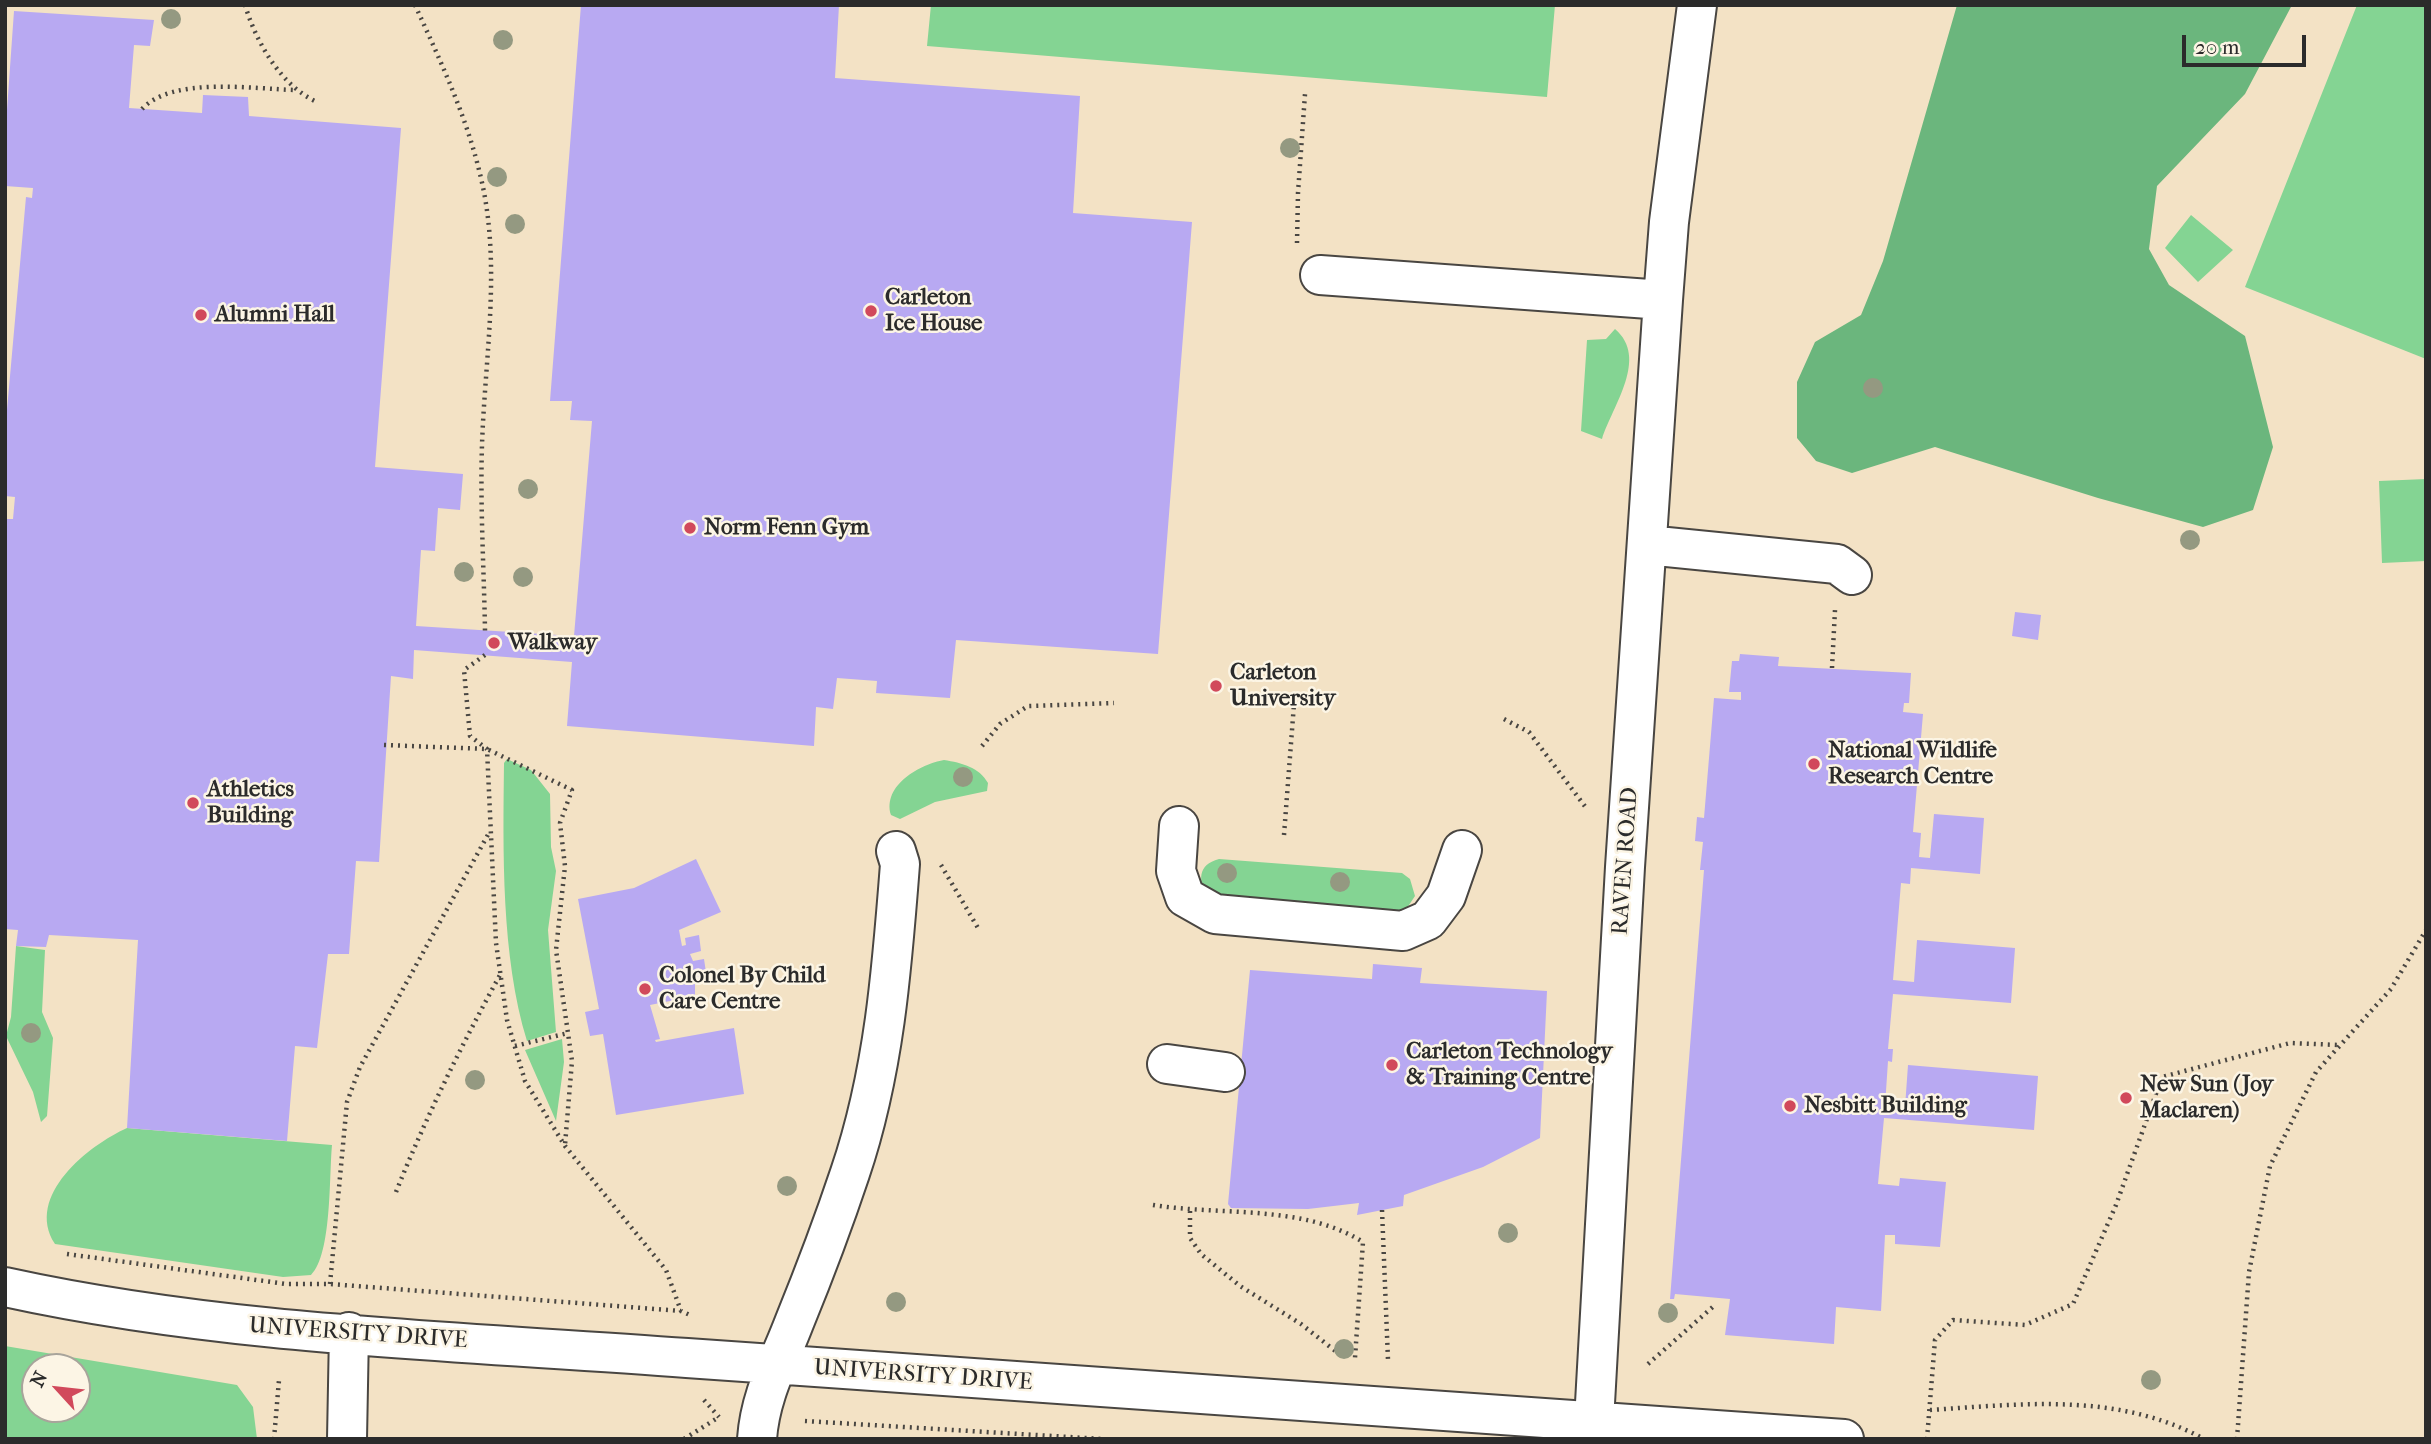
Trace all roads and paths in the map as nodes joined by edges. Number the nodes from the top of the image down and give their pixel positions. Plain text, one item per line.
1 (245, 5) edge
2 (415, 5) edge
3 (1697, 5) edge
4 (295, 90) junction
5 (1305, 94) dead end
6 (317, 102) dead end
7 (142, 109) dead end
8 (1309, 264) joint
9 (1663, 300) junction
10 (1647, 545) junction
11 (1845, 569) joint
12 (485, 631) dead end
13 (485, 655) dead end
14 (1832, 668) dead end
15 (1114, 703) dead end
16 (1294, 704) dead end
17 (1504, 719) dead end
18 (384, 746) dead end
19 (982, 746) dead end
20 (487, 749) junction
21 (1590, 813) dead end
22 (1179, 826) dead end
23 (491, 830) junction
24 (1284, 835) dead end
25 (1462, 850) dead end
26 (896, 851) dead end
27 (940, 861) dead end
28 (978, 928) dead end
29 (2426, 930) edge
30 (501, 974) junction
31 (568, 1033) junction
32 (2338, 1045) junction
33 (515, 1046) junction
34 (1167, 1064) dead end
35 (1225, 1072) dead end
36 (565, 1146) junction
37 (396, 1192) dead end
38 (1153, 1206) dead end
39 (1382, 1210) dead end
40 (1191, 1211) junction
41 (67, 1254) dead end
42 (330, 1284) junction
43 (5, 1287) edge
44 (1715, 1305) dead end
45 (681, 1311) junction
46 (693, 1317) dead end
47 (349, 1332) junction
48 (1343, 1357) dead end
49 (1355, 1358) dead end
50 (1388, 1360) dead end
51 (1648, 1364) dead end
52 (775, 1365) junction
53 (279, 1380) dead end
54 (696, 1392) dead end
55 (1930, 1410) junction
56 (719, 1417) junction
57 (805, 1421) dead end
58 (720, 1428) dead end
59 (1593, 1430) edge
60 (274, 1439) edge
61 (346, 1439) edge
62 (684, 1439) edge
63 (757, 1439) edge
64 (1102, 1439) edge
65 (1844, 1439) edge
66 (1927, 1439) edge
67 (2204, 1439) edge
68 (2237, 1439) edge

1 - 4 path
2 - 12 path
3 - 9 street, RAVEN ROAD
4 - 6 path
4 - 7 path
5 - 8 path
8 - 9 street
9 - 10 street, RAVEN ROAD
10 - 11 street
10 - 59 street, RAVEN ROAD
11 - 14 path
13 - 20 path
15 - 19 path
16 - 24 path
17 - 21 path
18 - 20 path
20 - 23 path
20 - 31 path
22 - 25 street
23 - 30 path
23 - 42 path
26 - 52 street
27 - 28 path
29 - 32 path
30 - 33 path
30 - 37 path
31 - 33 path
31 - 36 path
32 - 55 path
32 - 68 path
33 - 36 path
34 - 35 street
36 - 45 path
38 - 40 path
39 - 50 path
40 - 48 path
40 - 49 path
41 - 42 path
42 - 45 path
43 - 47 street, UNIVERSITY DRIVE
44 - 51 path
45 - 46 path
47 - 52 street, UNIVERSITY DRIVE
47 - 61 street
52 - 59 street, UNIVERSITY DRIVE
52 - 63 street
53 - 60 path
54 - 56 path
55 - 66 path
55 - 67 path
56 - 58 path
56 - 62 path
57 - 64 path
59 - 65 street, UNIVERSITY DRIVE

